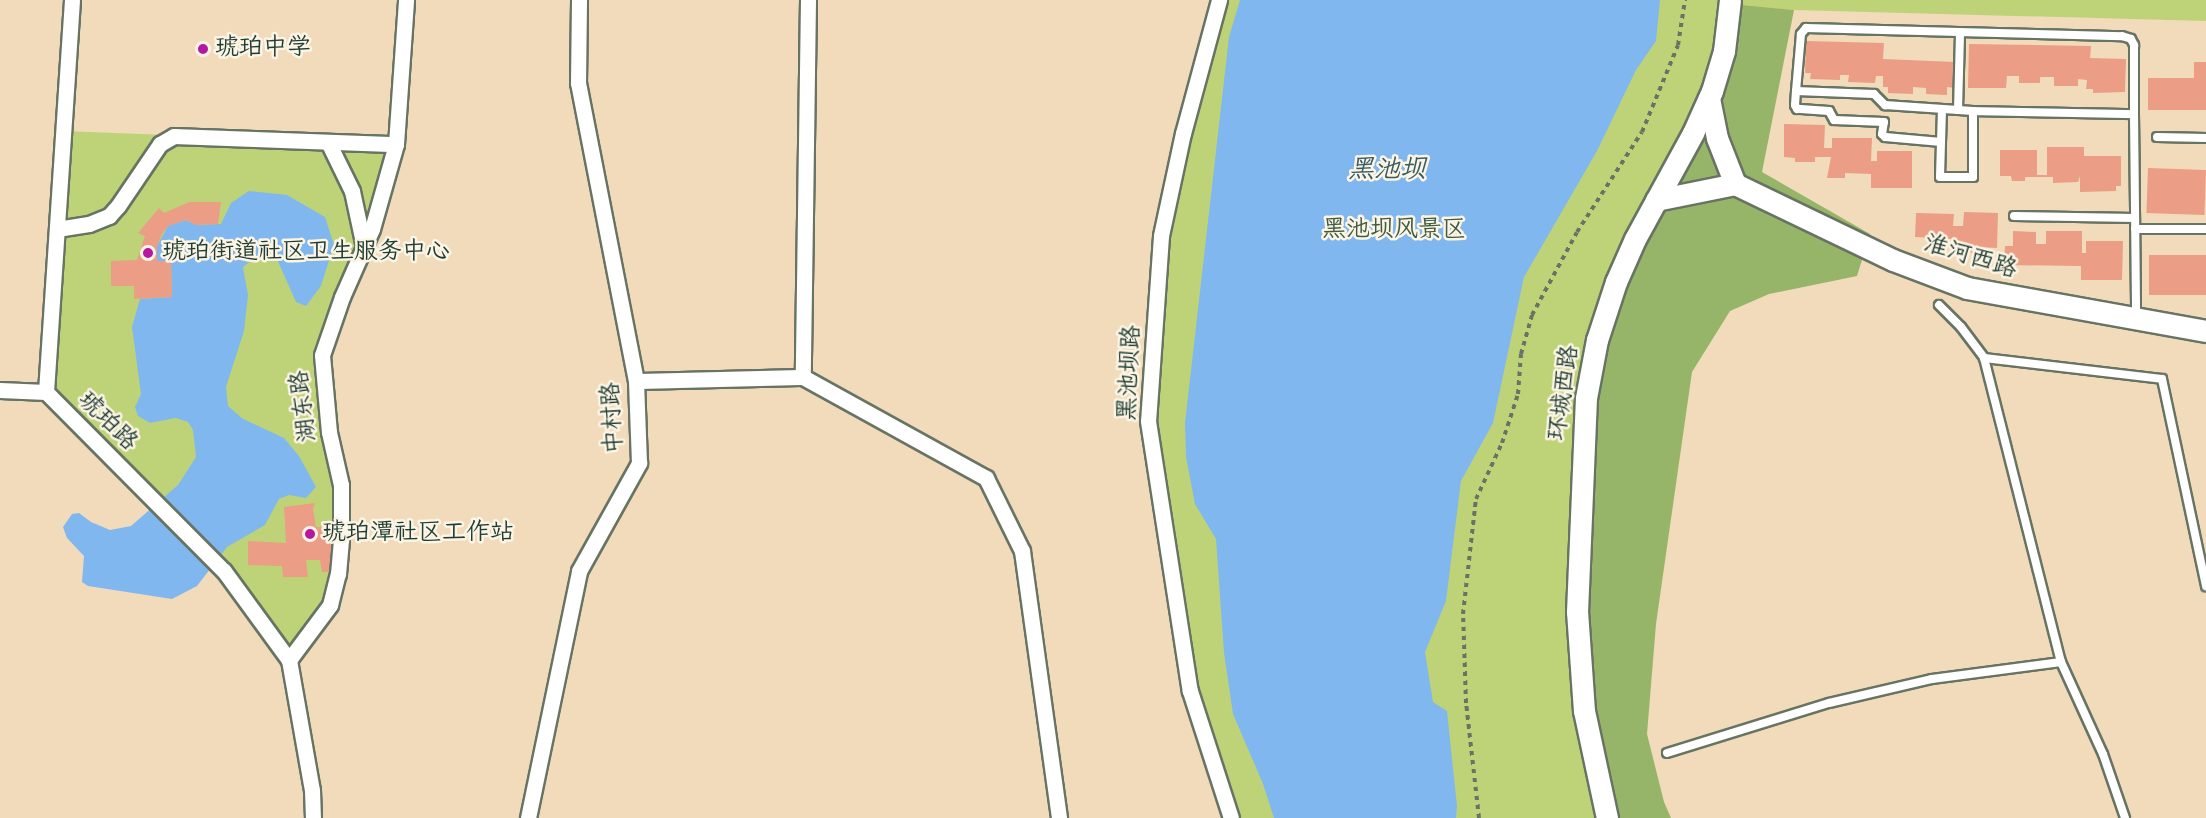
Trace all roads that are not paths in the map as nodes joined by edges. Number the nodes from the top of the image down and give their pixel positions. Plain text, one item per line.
1 (72, 0) edge
2 (406, 0) edge
3 (579, 0) edge
4 (808, 0) edge
5 (1219, 0) edge
6 (1730, 0) edge
7 (1960, 32) junction
8 (1796, 91) junction
9 (1709, 99) junction
10 (1885, 105) junction
11 (1942, 108) junction
12 (1958, 110) junction
13 (1973, 111) junction
14 (2134, 114) junction
15 (1884, 122) junction
16 (2157, 137) dead end
17 (2206, 138) edge
18 (328, 142) junction
19 (1941, 142) junction
20 (396, 144) junction
21 (1735, 184) junction
22 (1656, 200) junction
23 (2014, 216) dead end
24 (2135, 218) junction
25 (57, 229) junction
26 (2135, 229) junction
27 (2206, 229) edge
28 (364, 247) junction
29 (1939, 305) dead end
30 (2136, 319) junction
31 (2206, 331) edge
32 (1984, 358) junction
33 (803, 377) junction
34 (636, 381) junction
35 (0, 390) edge
36 (46, 392) junction
37 (2206, 586) edge
38 (289, 660) junction
39 (2061, 662) junction
40 (1667, 753) dead end
41 (313, 818) edge
42 (528, 818) edge
43 (1059, 818) edge
44 (1231, 818) edge
45 (1607, 818) edge
46 (2125, 818) edge

1 - 25 street, 琥珀路
2 - 20 street, 湖东路
3 - 34 street, 中村路
4 - 33 street
5 - 44 street, 黑池坝路
6 - 9 street, 环城西路
7 - 8 lane
7 - 12 lane
7 - 14 lane
8 - 10 lane
8 - 15 lane
9 - 21 street
9 - 22 street, 环城西路
10 - 11 lane
10 - 15 lane
11 - 12 lane
11 - 19 lane
12 - 13 lane
13 - 14 lane
13 - 19 lane
14 - 24 lane
15 - 19 lane
16 - 17 lane
18 - 20 street
18 - 25 street
18 - 28 street
20 - 28 street, 湖东路
21 - 22 street
21 - 30 street, 淮河西路
22 - 45 street, 环城西路
23 - 24 lane
24 - 26 lane
25 - 36 street, 琥珀路
26 - 27 lane
26 - 30 lane
28 - 38 street, 湖东路
29 - 32 lane
30 - 31 street, 淮河西路
32 - 37 lane
32 - 39 lane
33 - 34 street
33 - 43 street
34 - 42 street, 中村路
35 - 36 street
36 - 38 street, 琥珀路
38 - 41 street, 琥珀路
39 - 40 lane
39 - 46 lane

